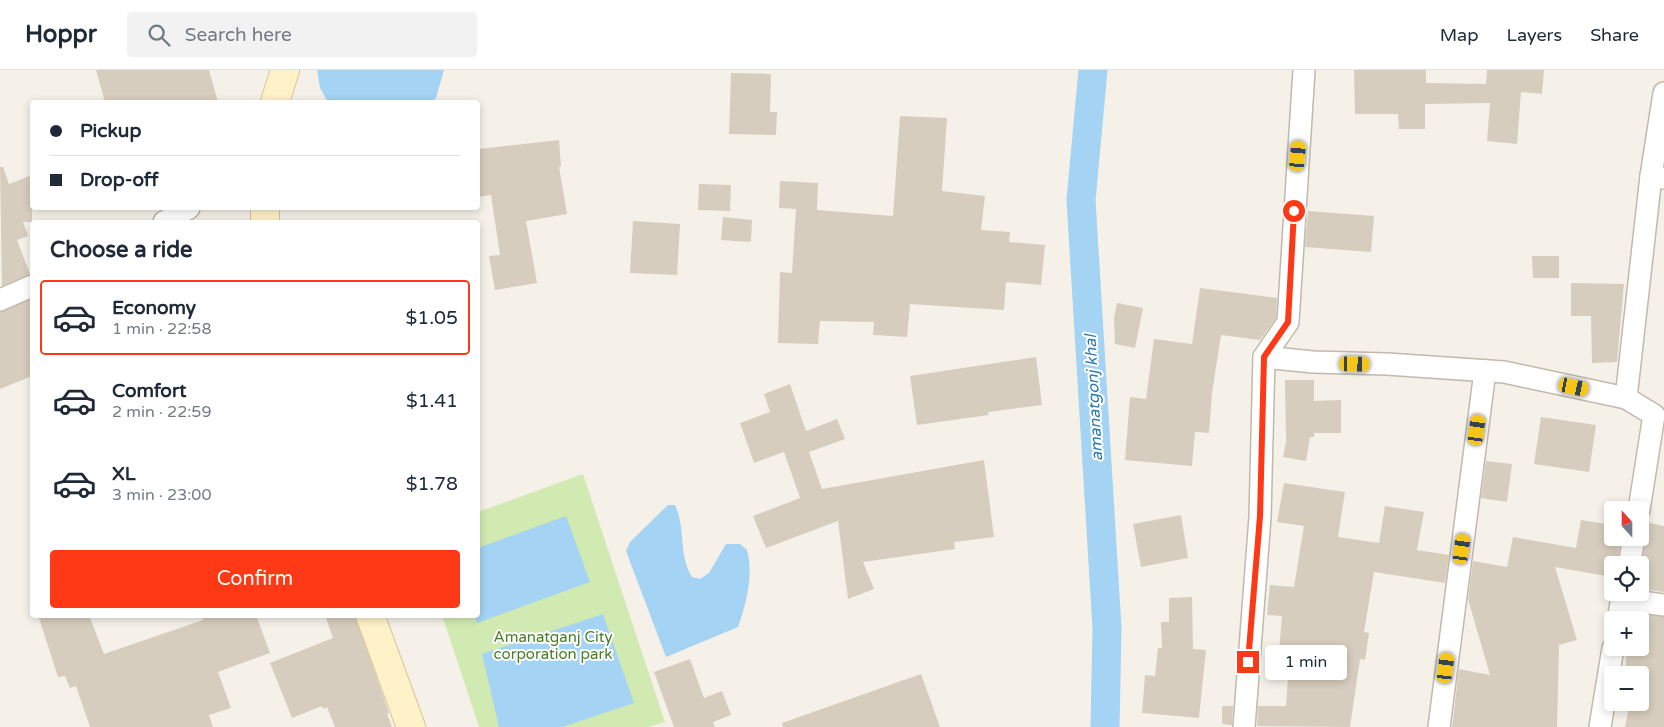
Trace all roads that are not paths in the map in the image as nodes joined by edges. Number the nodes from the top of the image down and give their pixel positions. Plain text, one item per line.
1 (285, 70) edge
2 (1304, 70) edge
3 (1664, 93) edge
4 (276, 100) edge
5 (1658, 177) edge
6 (185, 210) edge
7 (168, 220) edge
8 (30, 287) edge
9 (0, 300) edge
10 (1264, 357) junction
11 (1485, 371) junction
12 (1626, 398) junction
13 (1659, 417) edge
14 (1641, 501) edge
15 (1645, 601) edge
16 (1664, 605) edge
17 (371, 618) edge
18 (1612, 656) edge
19 (411, 727) edge
20 (1244, 727) edge
21 (1439, 727) edge
22 (1600, 727) edge

1 - 4 main road
2 - 10 street
3 - 5 street
5 - 12 street
6 - 7 street
8 - 9 street
10 - 11 street
10 - 20 street
11 - 12 street
11 - 21 street
12 - 13 street
13 - 14 street
15 - 16 street
17 - 19 main road
18 - 22 street

